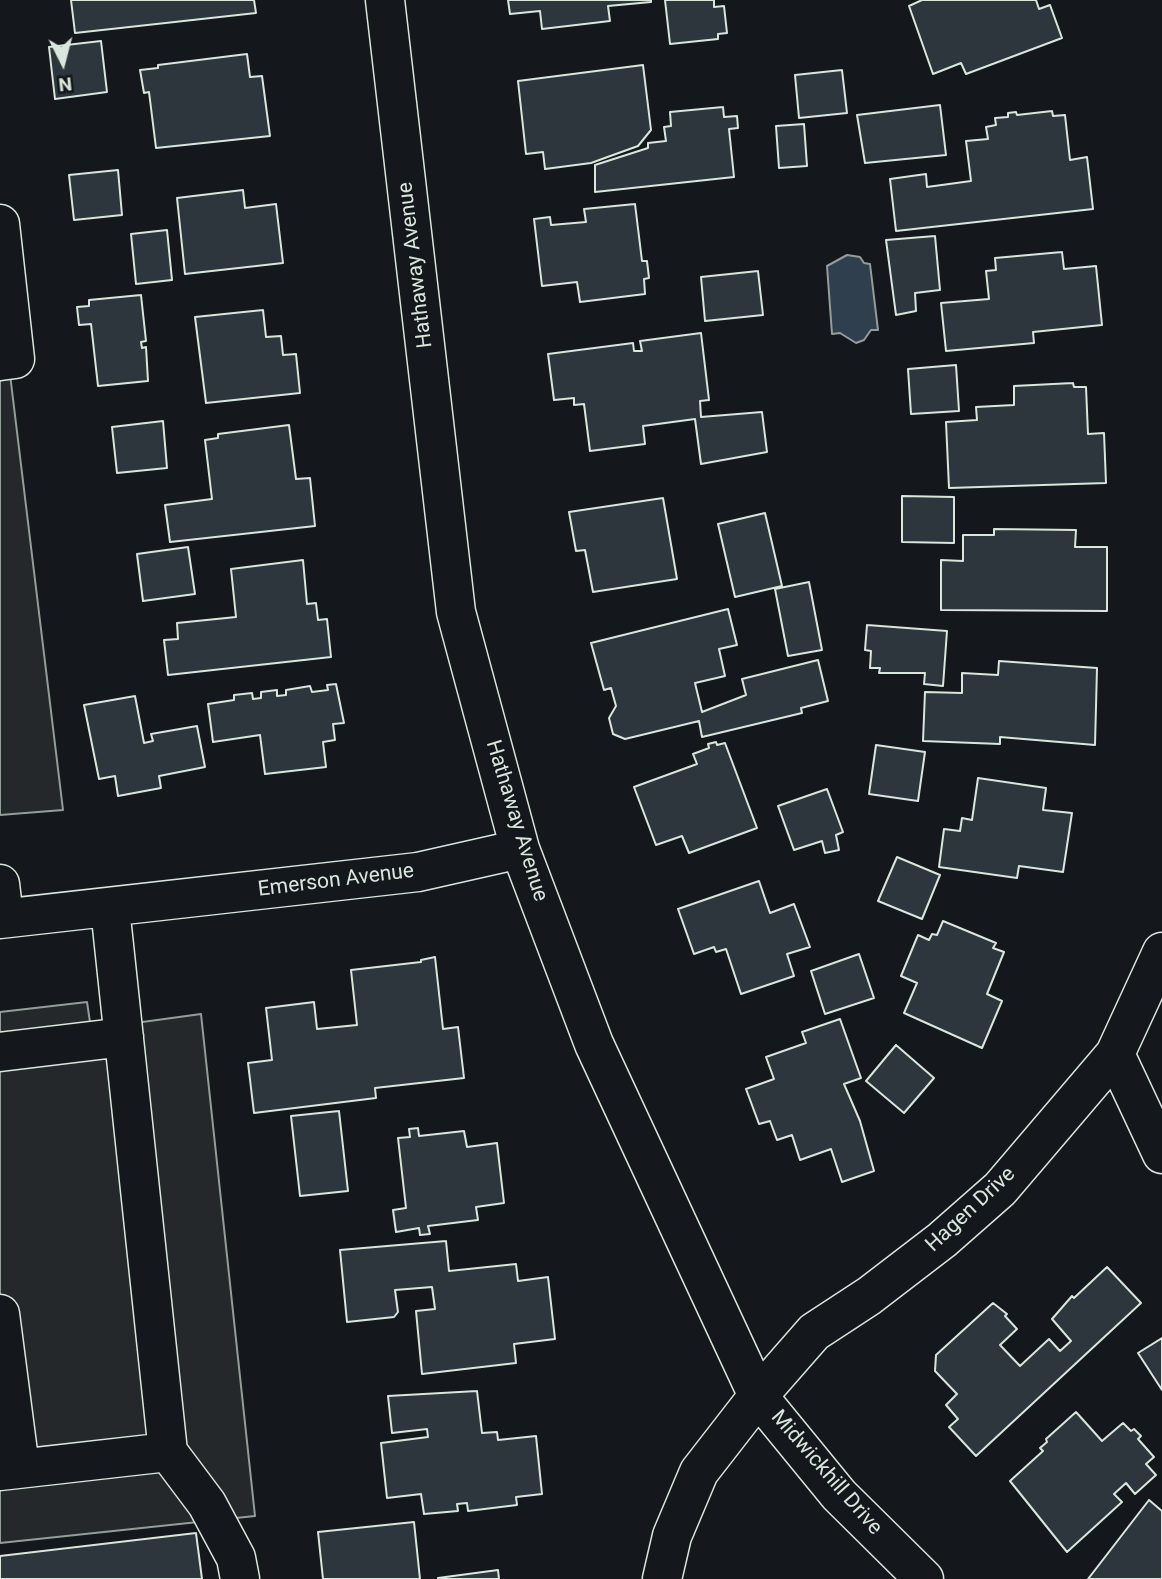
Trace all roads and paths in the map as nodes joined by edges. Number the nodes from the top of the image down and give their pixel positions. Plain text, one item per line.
1 (385, 0) edge
2 (0, 224) edge
3 (0, 361) edge
4 (520, 849) junction
5 (1, 907) edge
6 (110, 908) junction
7 (1162, 952) edge
8 (124, 1037) junction
9 (0, 1052) edge
10 (1115, 1054) junction
11 (1162, 1154) edge
12 (0, 1314) edge
13 (758, 1396) junction
14 (168, 1452) junction
15 (10, 1469) edge
16 (240, 1579) edge
17 (662, 1579) edge
18 (924, 1579) edge

1 - 4 street, Hathaway Avenue
2 - 3 street
4 - 6 street, Emerson Avenue
4 - 13 street, Hathaway Avenue
5 - 6 street, Emerson Avenue
6 - 8 street
7 - 10 street, Hagen Drive
8 - 9 street
8 - 14 street
10 - 11 street
10 - 13 street, Hagen Drive
12 - 15 street
13 - 17 street
13 - 18 street, Midwickhill Drive
14 - 15 street
14 - 16 street

